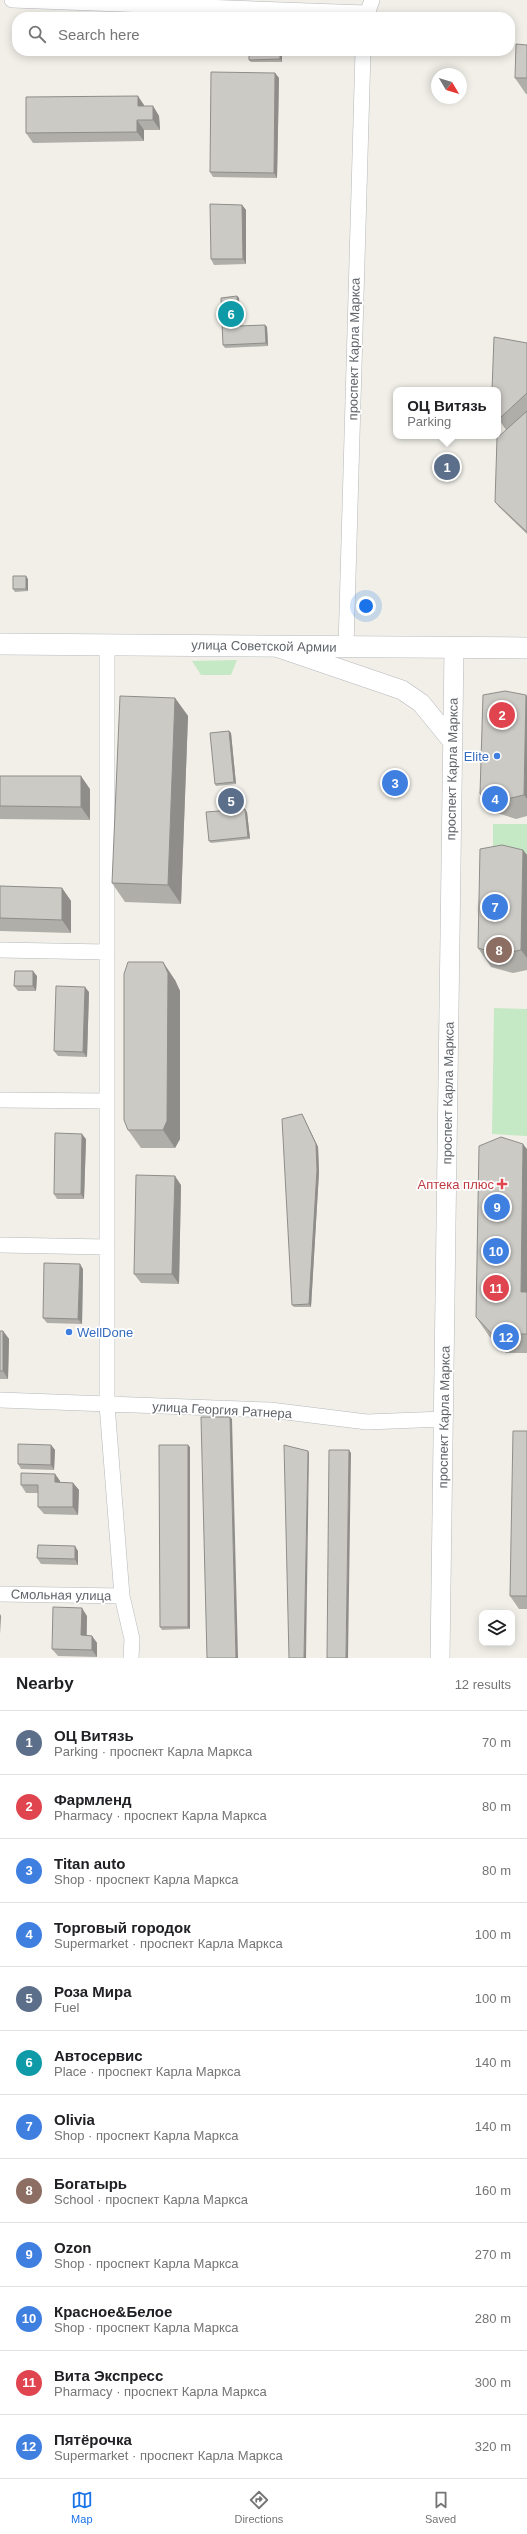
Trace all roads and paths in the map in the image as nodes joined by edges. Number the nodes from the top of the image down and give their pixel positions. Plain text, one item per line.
1 (12, 0) edge
2 (368, 10) edge
3 (363, 56) edge
4 (0, 644) edge
5 (107, 645) junction
6 (276, 646) junction
7 (346, 647) junction
8 (454, 648) junction
9 (527, 648) edge
10 (452, 742) junction
11 (0, 950) edge
12 (107, 952) junction
13 (0, 1100) edge
14 (107, 1101) junction
15 (0, 1245) edge
16 (107, 1247) junction
17 (0, 1400) edge
18 (107, 1405) junction
19 (444, 1419) junction
20 (0, 1594) edge
21 (122, 1596) junction
22 (131, 1658) edge
23 (440, 1658) edge

1 - 2 street
3 - 7 street, проспект Карла Маркса
4 - 5 main road, улица Советской Армии
5 - 6 main road, улица Советской Армии
5 - 12 street
6 - 7 main road, улица Советской Армии
6 - 10 street
7 - 8 main road, улица Советской Армии
8 - 9 main road, улица Советской Армии
8 - 10 street, проспект Карла Маркса
10 - 19 street, проспект Карла Маркса
11 - 12 street
12 - 14 street
13 - 14 street
14 - 16 street
15 - 16 street
16 - 18 street
17 - 18 street, улица Георгия Ратнера
18 - 19 street, улица Георгия Ратнера
18 - 21 street
19 - 23 street, проспект Карла Маркса
20 - 21 street, Смольная улица
21 - 22 street

